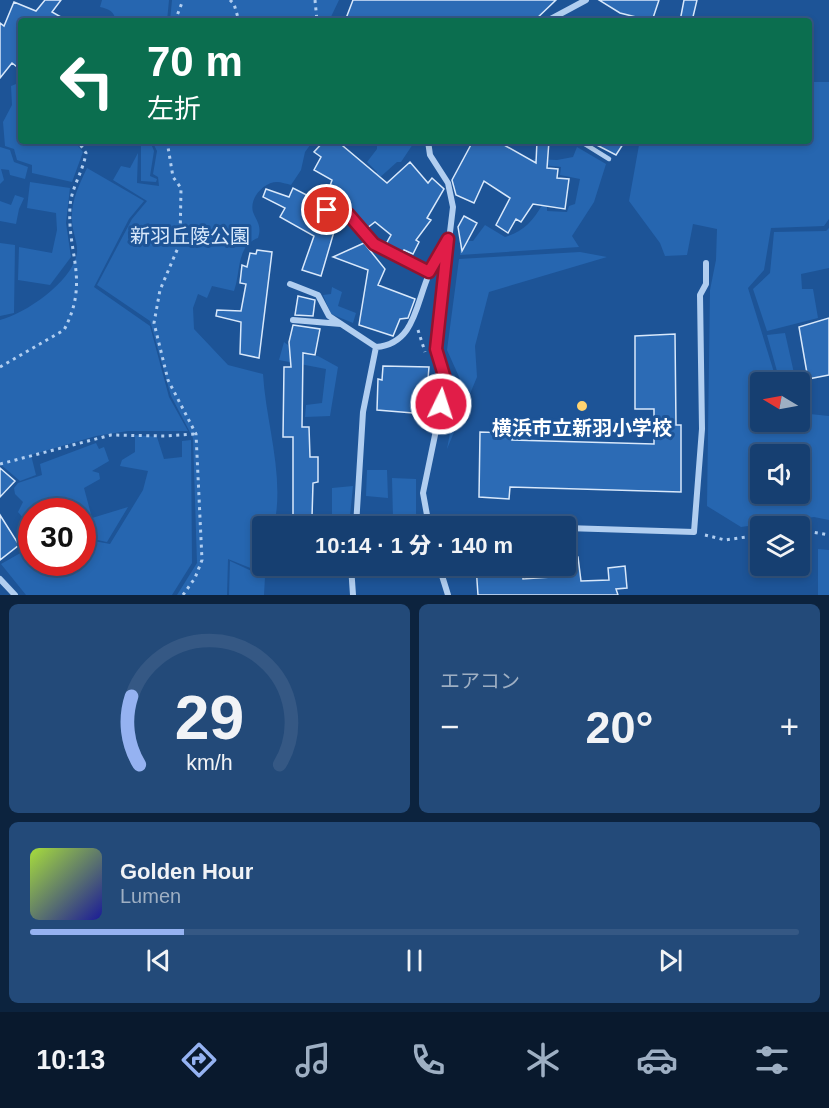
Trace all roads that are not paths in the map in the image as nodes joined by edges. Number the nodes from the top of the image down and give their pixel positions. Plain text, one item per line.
1 (586, 0) edge
2 (553, 18) edge
3 (428, 144) edge
4 (585, 144) edge
5 (609, 159) dead end
6 (327, 210) dead end
7 (448, 239) junction
8 (706, 263) dead end
9 (429, 272) junction
10 (290, 284) dead end
11 (293, 320) dead end
12 (342, 324) junction
13 (376, 347) junction
14 (357, 516) edge
15 (426, 516) edge
16 (576, 528) edge
17 (352, 576) edge
18 (442, 576) edge
19 (0, 579) edge
20 (15, 595) edge
21 (353, 595) edge
22 (448, 595) edge

1 - 2 street
3 - 7 street
4 - 5 lane
6 - 9 street
7 - 9 street
7 - 15 street
8 - 16 street
9 - 13 street
10 - 12 street
11 - 12 street
12 - 13 street
13 - 14 street
17 - 21 street
18 - 22 street
19 - 20 street

